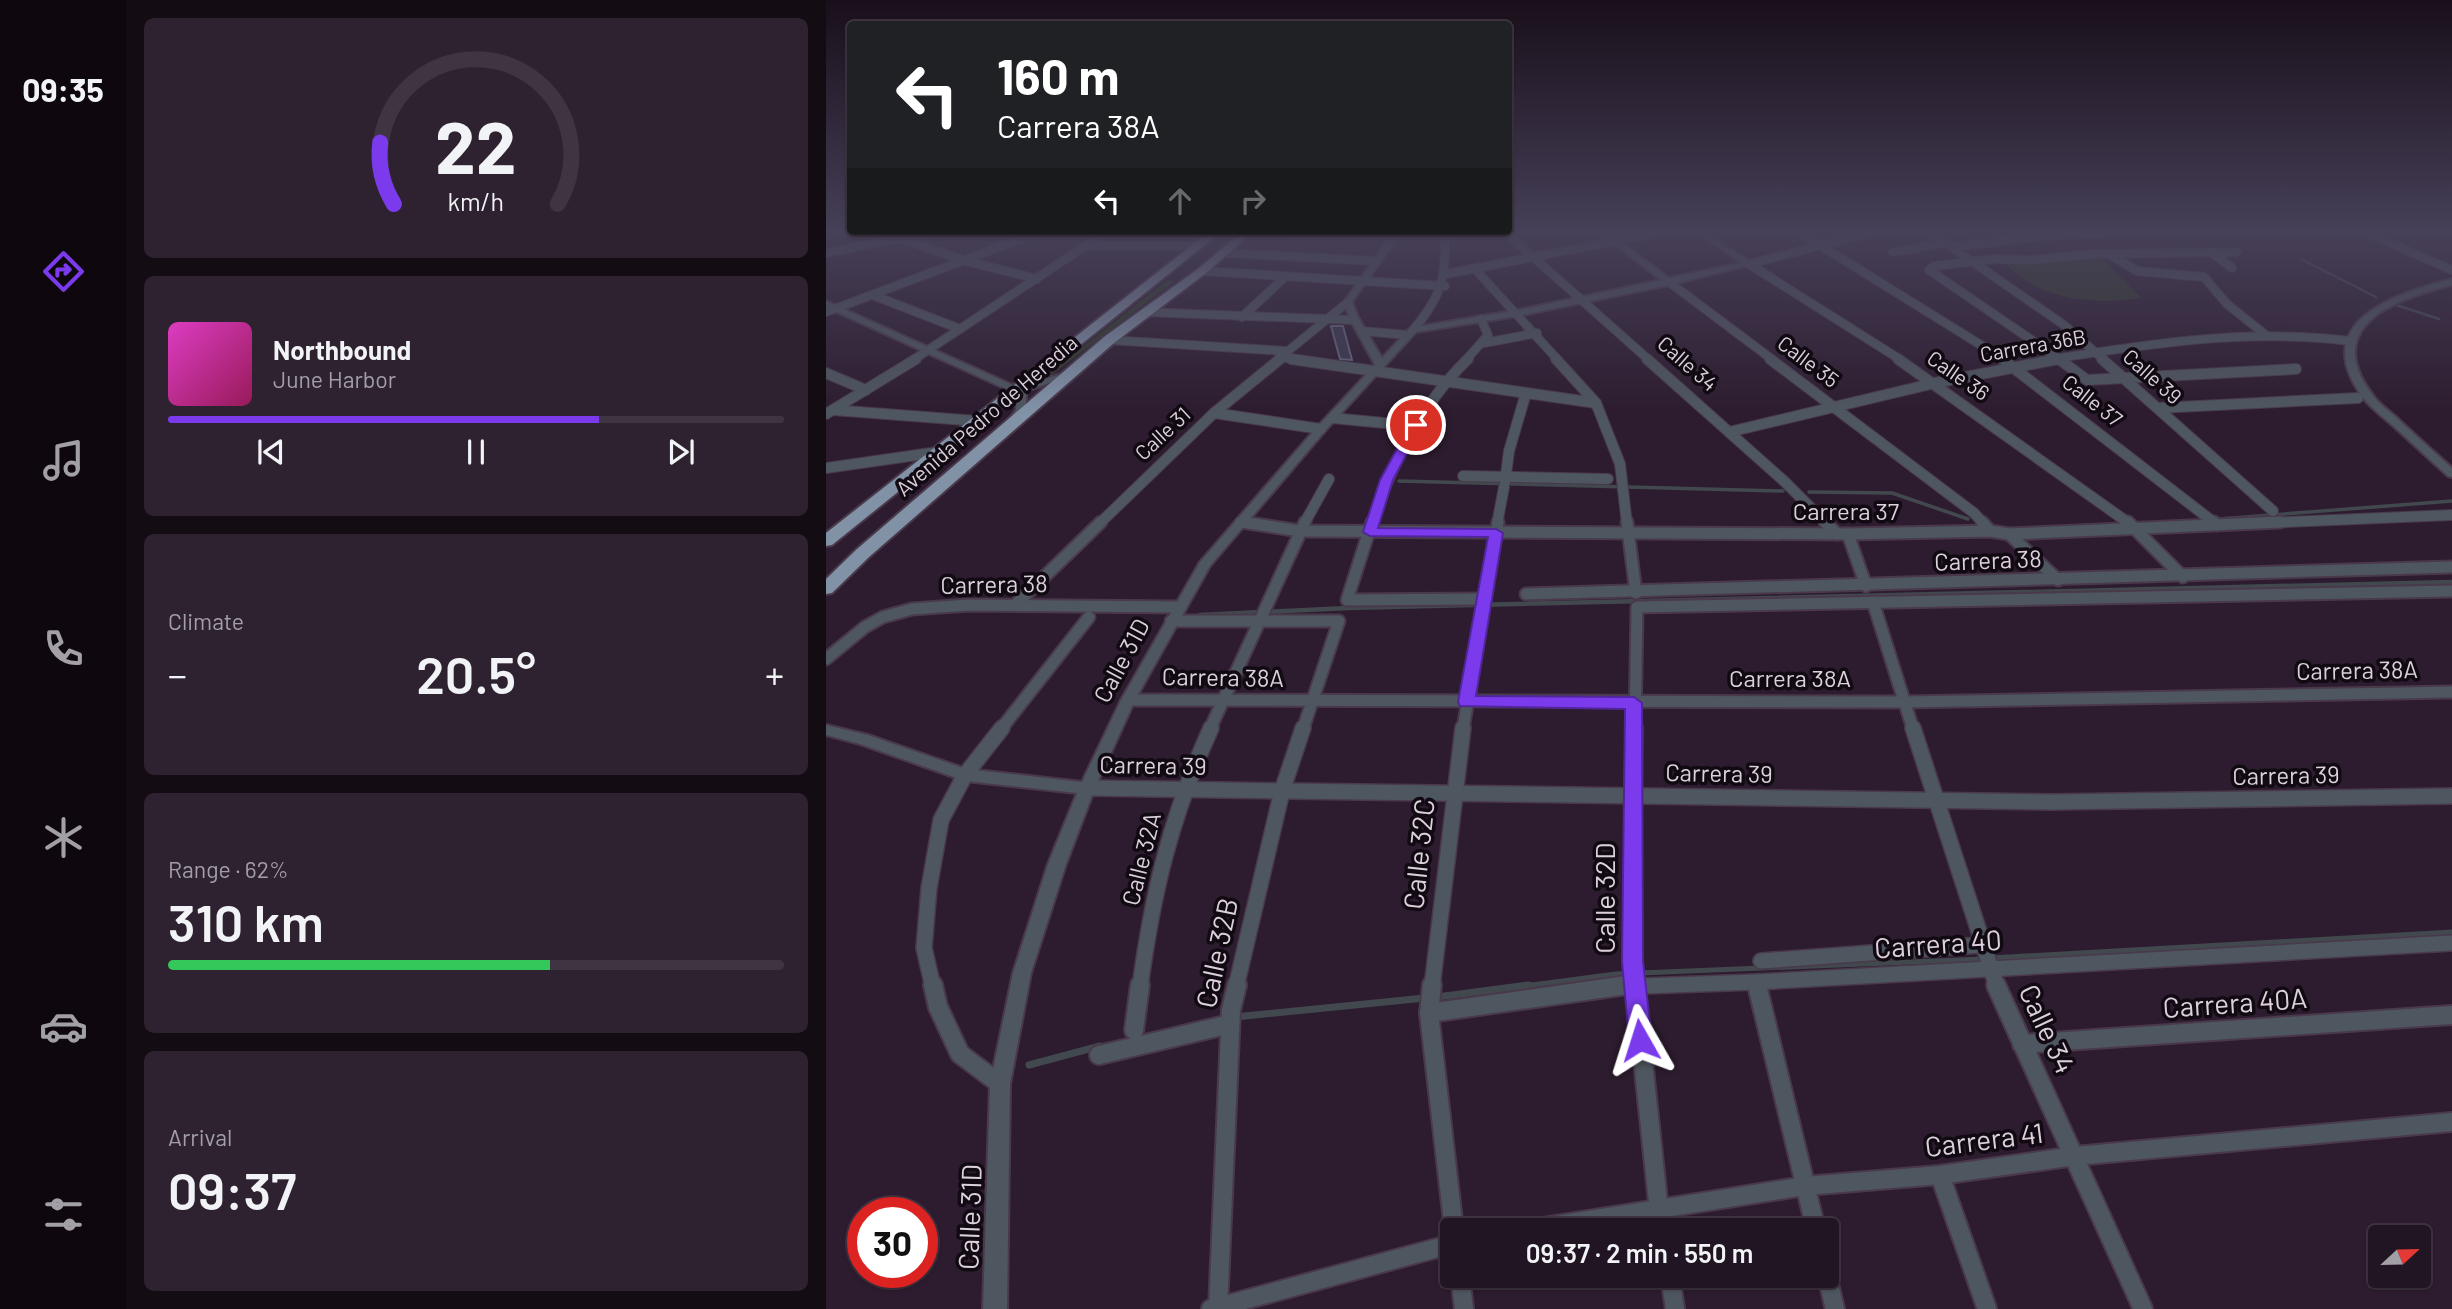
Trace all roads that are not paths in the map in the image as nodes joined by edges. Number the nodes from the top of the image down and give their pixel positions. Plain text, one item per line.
1 (890, 290) edge
2 (1019, 290) edge
3 (1143, 290) edge
4 (1175, 290) edge
5 (1271, 290) edge
6 (1356, 290) edge
7 (1443, 290) edge
8 (1496, 290) edge
9 (1569, 290) edge
10 (1629, 290) edge
11 (1680, 290) edge
12 (1790, 290) edge
13 (1893, 290) edge
14 (1957, 290) edge
15 (2015, 290) edge
16 (2216, 290) edge
17 (2423, 290) edge
18 (874, 296) junction
19 (1580, 300) junction
20 (1348, 302) junction
21 (829, 308) edge
22 (1145, 312) junction
23 (1518, 313) junction
24 (1242, 317) junction
25 (1481, 319) junction
26 (1353, 320) junction
27 (1324, 321) junction
28 (961, 329) junction
29 (1361, 331) junction
30 (1410, 332) junction
31 (1537, 333) junction
32 (2267, 335) junction
33 (1109, 340) junction
34 (2350, 341) junction
35 (1484, 343) junction
36 (927, 352) junction
37 (2096, 352) junction
38 (1282, 354) junction
39 (2059, 357) junction
40 (2014, 366) junction
41 (1378, 368) junction
42 (2296, 369) dead end
43 (826, 373) edge
44 (1068, 375) junction
45 (2124, 378) junction
46 (2087, 380) joint
47 (1445, 381) junction
48 (1935, 382) junction
49 (1000, 385) joint
50 (1021, 387) junction
51 (866, 390) junction
52 (1526, 393) junction
53 (2358, 398) dead end
54 (1596, 402) junction
55 (1834, 406) junction
56 (2158, 408) junction
57 (829, 411) edge
58 (1214, 412) junction
59 (978, 421) junction
60 (1326, 423) junction
61 (1416, 425) junction
62 (1008, 428) junction
63 (1729, 432) junction
64 (938, 452) junction
65 (826, 468) edge
66 (2452, 474) edge
67 (1463, 476) dead end
68 (1329, 479) dead end
69 (1608, 480) dead end
70 (1505, 482) junction
71 (2273, 510) dead end
72 (2452, 515) edge
73 (2211, 520) junction
74 (1240, 522) junction
75 (2136, 528) junction
76 (1300, 531) junction
77 (1990, 531) junction
78 (1370, 532) junction
79 (1496, 533) junction
80 (1629, 533) junction
81 (1843, 534) junction
82 (2009, 534) junction
83 (826, 541) edge
84 (2452, 567) edge
85 (2183, 577) junction
86 (2058, 580) junction
87 (1866, 586) junction
88 (826, 589) edge
89 (2452, 591) edge
90 (1526, 594) dead end
91 (1636, 600) junction
92 (1873, 602) junction
93 (1483, 605) junction
94 (1014, 606) junction
95 (1175, 614) junction
96 (1089, 617) dead end
97 (1262, 617) junction
98 (1339, 621) joint
99 (826, 659) edge
100 (2452, 692) edge
101 (1128, 700) junction
102 (1224, 701) junction
103 (1311, 701) junction
104 (1466, 702) junction
105 (1904, 702) junction
106 (1634, 703) junction
107 (826, 730) edge
108 (965, 775) junction
109 (1087, 788) junction
110 (1183, 790) junction
111 (1282, 791) junction
112 (1454, 794) junction
113 (1633, 796) junction
114 (2452, 796) edge
115 (1935, 799) junction
116 (2452, 943) edge
117 (1984, 956) junction
118 (1761, 961) dead end
119 (1634, 975) junction
120 (1756, 982) junction
121 (1429, 1011) junction
122 (2452, 1015) edge
123 (1230, 1018) junction
124 (1134, 1030) dead end
125 (2022, 1044) junction
126 (1099, 1055) dead end
127 (1000, 1084) junction
128 (2452, 1122) edge
129 (2076, 1156) junction
130 (1940, 1175) junction
131 (1805, 1186) junction
132 (1657, 1207) junction
133 (1453, 1218) edge
134 (1594, 1218) edge
135 (1659, 1218) edge
136 (1813, 1218) edge
137 (1440, 1247) edge
138 (1461, 1288) edge
139 (1672, 1288) edge
140 (1830, 1288) edge
141 (1216, 1308) edge
142 (996, 1309) edge
143 (1464, 1309) edge
144 (1675, 1309) edge
145 (1835, 1309) edge
146 (1987, 1309) edge
147 (2143, 1309) edge

1 - 18 street
2 - 28 street
3 - 50 highway, Avenida Pedro de Heredia
4 - 22 highway, Avenida Pedro de Heredia
5 - 24 street
6 - 20 street, Calle 31
7 - 30 street
8 - 23 street, Calle 32D
9 - 19 street, Calle 34
10 - 19 street
11 - 55 street, Calle 35
12 - 48 street, Calle 36
13 - 40 street, Calle 37
14 - 39 street
15 - 37 street, Calle 39
16 - 32 street
17 - 34 street
18 - 21 street
18 - 28 street
19 - 23 street
19 - 63 street, Calle 34
20 - 26 street
20 - 27 street, Calle 31
21 - 36 street
22 - 24 street
22 - 33 highway, Avenida Pedro de Heredia
23 - 25 street
23 - 31 street, Calle 32D
24 - 27 street
25 - 30 street
25 - 35 street
26 - 27 street
26 - 29 street
27 - 38 street, Calle 31
28 - 36 street
29 - 30 street
29 - 41 street
30 - 41 street, Calle 31D
31 - 35 street
31 - 54 street, Calle 32D
32 - 34 street, Carrera 36B
32 - 37 street, Carrera 36B
33 - 38 street
33 - 44 highway, Avenida Pedro de Heredia
34 - 66 street
35 - 47 street
36 - 49 street
36 - 51 street
37 - 39 street, Carrera 36B
37 - 45 street, Calle 39
38 - 41 street
38 - 58 street, Calle 31
39 - 40 street, Carrera 36B
39 - 46 street
40 - 48 street, Carrera 36B
40 - 73 street, Calle 37
41 - 47 street
41 - 60 street, Calle 31D
42 - 45 street
43 - 51 street
44 - 50 street
44 - 62 highway, Avenida Pedro de Heredia
45 - 46 street
45 - 56 street, Calle 39
47 - 52 street
47 - 61 street
48 - 55 street, Carrera 36B
48 - 75 street, Calle 36
49 - 50 highway
50 - 59 highway, Avenida Pedro de Heredia
50 - 62 street
51 - 57 street
52 - 54 street
52 - 70 street, Calle 32C
53 - 56 street
54 - 80 street, Calle 32D
55 - 63 street, Carrera 36B
55 - 77 street, Calle 35
56 - 71 street, Calle 39
57 - 59 street
58 - 60 street
58 - 94 street, Calle 31
59 - 64 highway, Avenida Pedro de Heredia
60 - 61 street
60 - 74 street, Calle 31D
61 - 78 street
62 - 88 highway, Avenida Pedro de Heredia
63 - 81 street, Calle 34
64 - 65 street
64 - 83 highway, Avenida Pedro de Heredia
67 - 70 street
68 - 76 street, Calle 32A
69 - 70 street
70 - 79 street, Calle 32C
72 - 73 street, Carrera 37
73 - 75 street, Carrera 37
74 - 76 street, Carrera 37
74 - 95 street, Calle 31D
75 - 82 street, Carrera 37
75 - 85 street, Calle 36
76 - 78 street, Carrera 37
76 - 97 street, Calle 32A
77 - 81 street, Carrera 37
77 - 82 street, Carrera 37
78 - 79 street, Carrera 37
78 - 93 street
79 - 80 street, Carrera 37
79 - 93 street, Calle 32C
80 - 81 street, Carrera 37
80 - 91 street, Calle 32D
81 - 87 street, Calle 34
82 - 86 street
84 - 85 street, Carrera 38
85 - 86 street, Carrera 38
86 - 87 street, Carrera 38
87 - 91 street, Carrera 38
89 - 92 street, Carrera 38
90 - 91 street, Carrera 38
91 - 92 street, Carrera 38
91 - 106 street, Calle 32D
92 - 105 street, Calle 34
93 - 104 street, Calle 32C
94 - 95 street, Carrera 38
94 - 99 street, Carrera 38
95 - 97 street, Carrera 38
95 - 101 street, Calle 31D
96 - 108 street, Calle 31D
97 - 98 street, Carrera 38
97 - 102 street, Calle 32A
98 - 103 street, Calle 32B
100 - 105 street, Carrera 38A
101 - 102 street, Carrera 38A
101 - 109 street, Calle 31D
102 - 103 street, Carrera 38A
102 - 110 street, Calle 32A
103 - 104 street, Carrera 38A
103 - 111 street, Calle 32B
104 - 106 street, Carrera 38A
104 - 112 street, Calle 32C
105 - 106 street, Carrera 38A
105 - 115 street, Calle 34
106 - 113 street, Calle 32D
107 - 108 street, Carrera 39
108 - 109 street, Carrera 39
108 - 127 street, Calle 31D
109 - 110 street, Carrera 39
109 - 127 street, Calle 31D
110 - 111 street, Carrera 39
110 - 124 street, Calle 32A
111 - 112 street, Carrera 39
111 - 123 street, Calle 32B
112 - 113 street, Carrera 39
112 - 121 street, Calle 32C
113 - 115 street, Carrera 39
113 - 119 street, Calle 32D
114 - 115 street, Carrera 39
115 - 117 street, Calle 34
116 - 117 street, Carrera 40
117 - 118 street
117 - 120 street, Carrera 40
117 - 125 street, Calle 34
119 - 120 street, Carrera 40
119 - 121 street, Carrera 40
119 - 132 street, Calle 32D
120 - 131 street
121 - 133 street, Calle 32C
122 - 125 street, Carrera 40A
123 - 126 street
123 - 141 street, Calle 32B
125 - 129 street, Calle 34
127 - 142 street, Calle 31D
128 - 129 street, Carrera 41
129 - 130 street, Carrera 41
129 - 147 street, Calle 34
130 - 131 street, Carrera 41
130 - 146 street
131 - 132 street, Carrera 41
131 - 136 street
132 - 134 street, Carrera 41
132 - 135 street, Calle 32D
137 - 141 street
138 - 143 street
139 - 144 street
140 - 145 street

